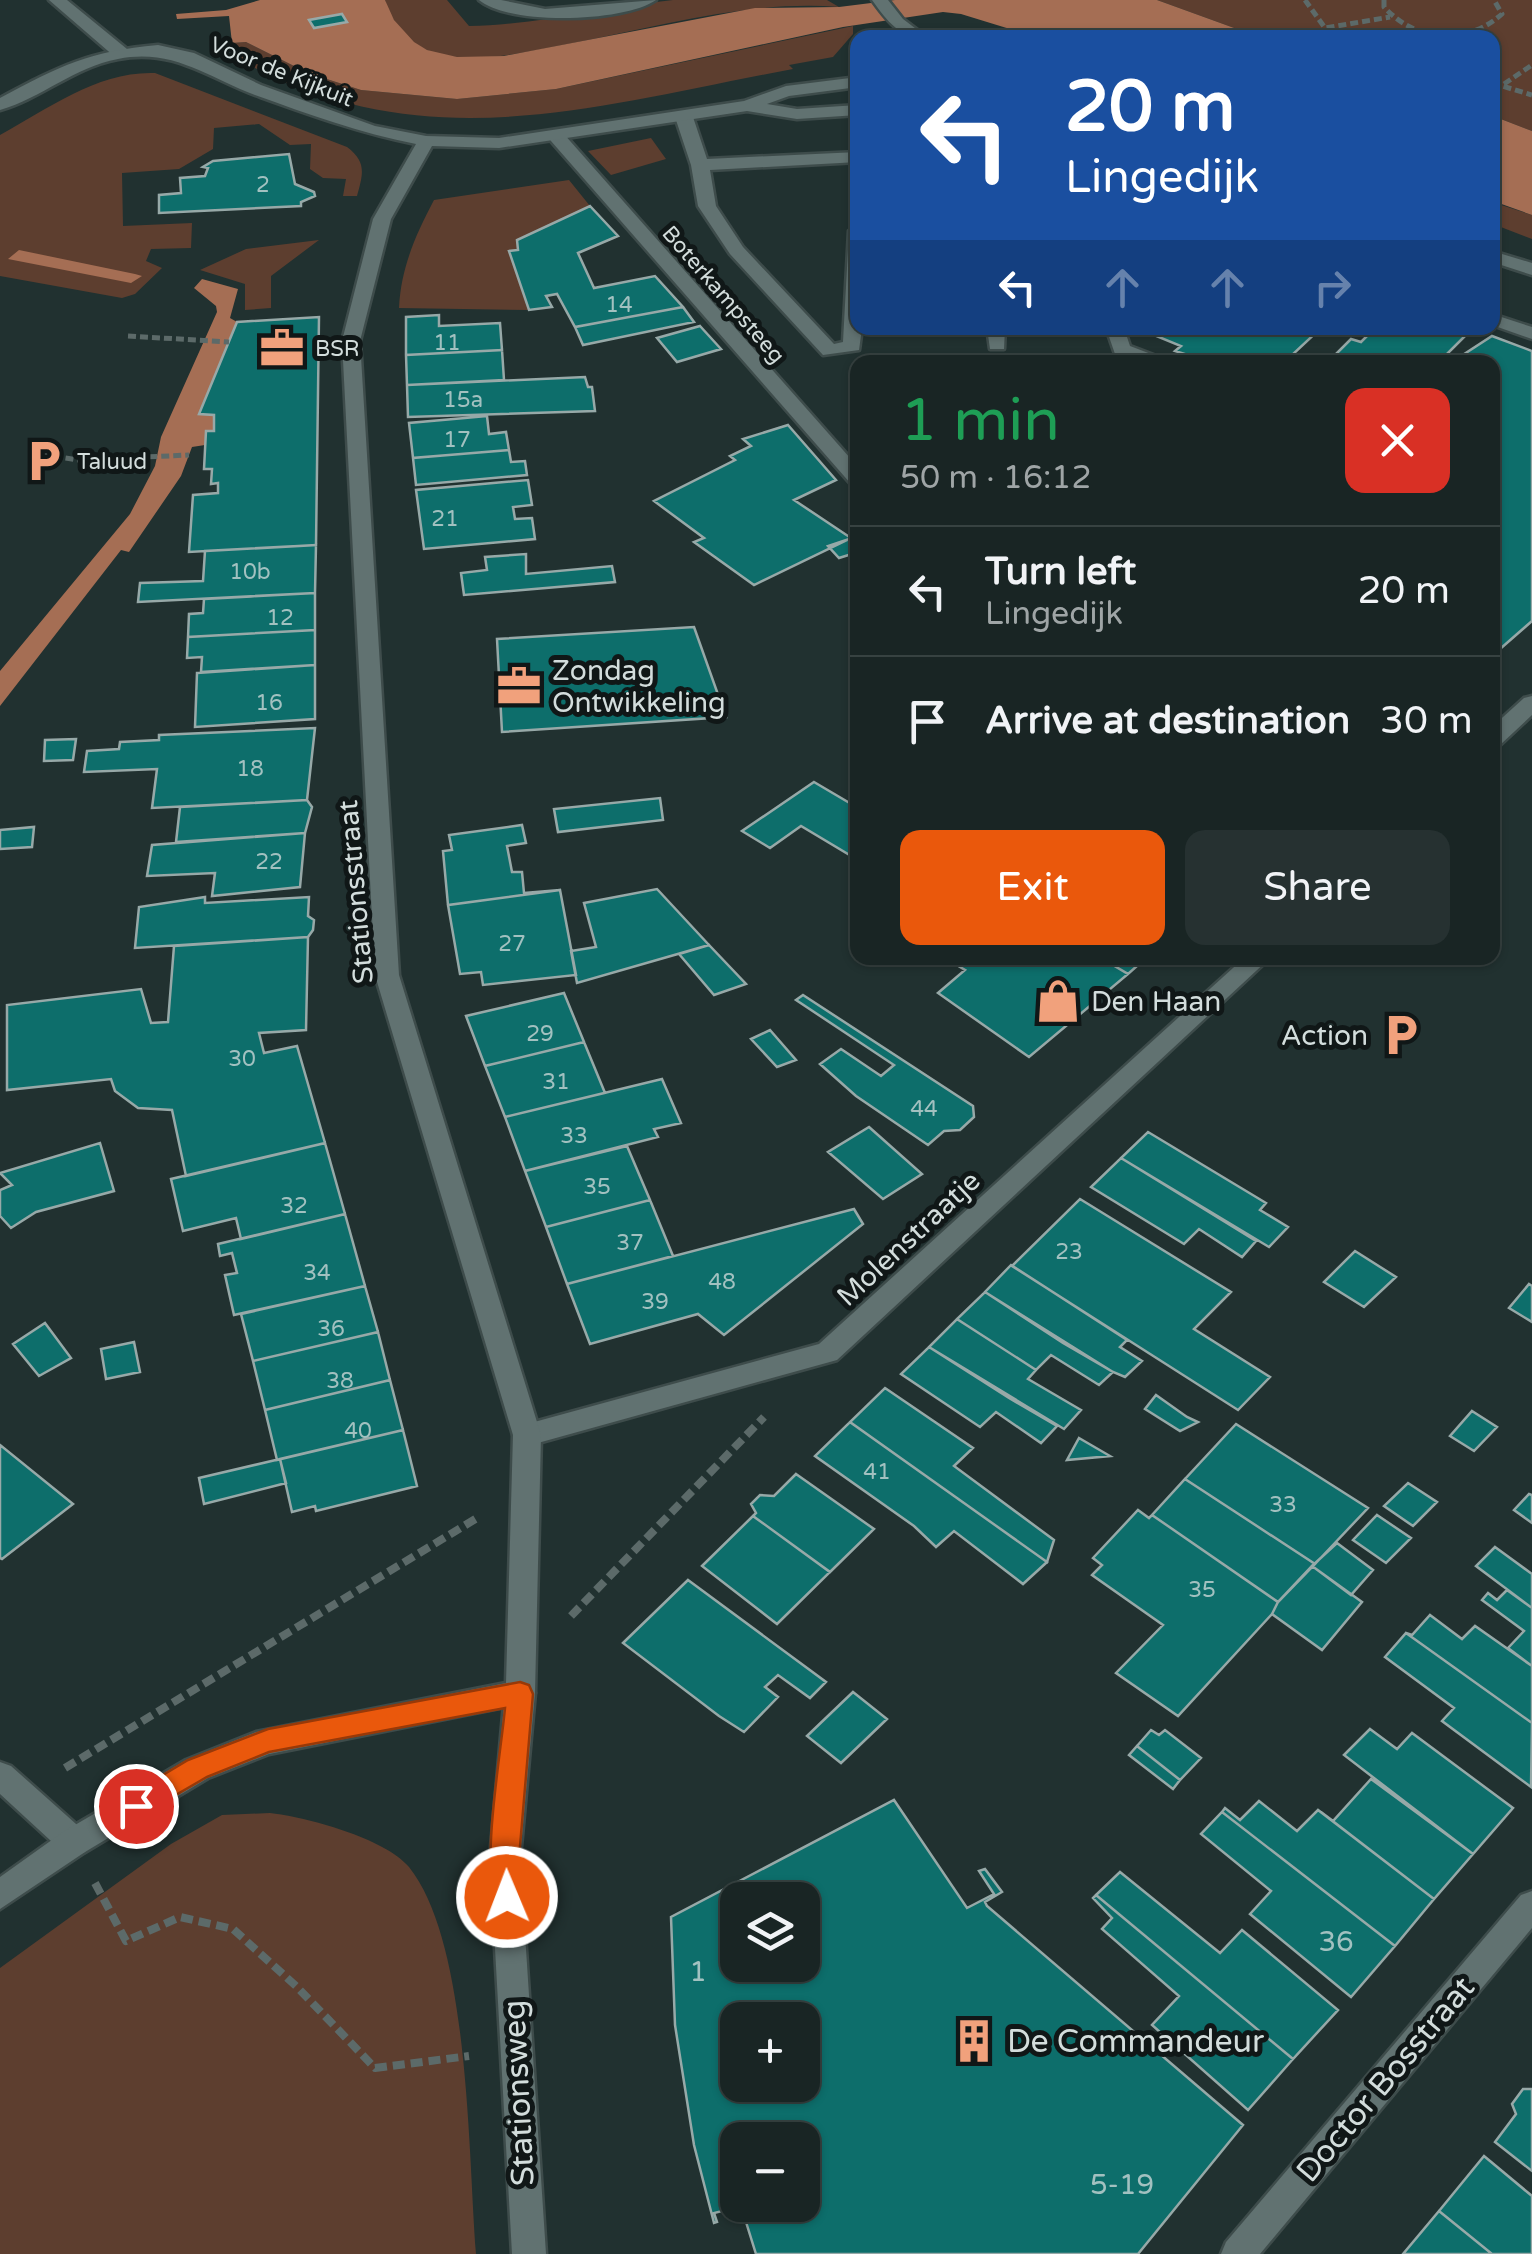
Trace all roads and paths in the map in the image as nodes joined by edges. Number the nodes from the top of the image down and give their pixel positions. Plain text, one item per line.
1 (57, 0) edge
2 (486, 0) edge
3 (648, 0) edge
4 (880, 0) edge
5 (1305, 0) edge
6 (1384, 0) edge
7 (1494, 0) edge
8 (1390, 17) junction
9 (1324, 28) joint
10 (894, 30) edge
11 (1420, 30) edge
12 (1481, 30) edge
13 (120, 53) junction
14 (1532, 65) edge
15 (850, 83) edge
16 (1500, 84) edge
17 (1503, 84) junction
18 (1532, 95) edge
19 (0, 105) edge
20 (747, 106) junction
21 (850, 111) edge
22 (684, 116) junction
23 (557, 138) junction
24 (426, 142) junction
25 (850, 157) edge
26 (700, 166) junction
27 (1500, 259) edge
28 (1532, 270) edge
29 (1500, 322) edge
30 (1532, 333) edge
31 (853, 335) edge
32 (1117, 335) edge
33 (128, 336) dead end
34 (229, 342) dead end
35 (1139, 355) edge
36 (30, 452) dead end
37 (189, 454) dead end
38 (850, 471) edge
39 (1532, 703) edge
40 (1500, 733) edge
41 (1250, 965) edge
42 (828, 1352) junction
43 (527, 1436) junction
44 (526, 1488) junction
45 (520, 1681) junction
46 (10, 1785) edge
47 (74, 1842) junction
48 (0, 1895) edge
49 (1532, 1905) edge
50 (516, 2050) junction
51 (529, 2254) edge
52 (1238, 2254) edge

1 - 13 street
2 - 3 street
4 - 10 street
5 - 9 path
6 - 8 path
7 - 12 path
8 - 9 path
8 - 11 path
13 - 19 street, Voor de Kijkuit
13 - 24 street, Voor de Kijkuit
14 - 17 path
15 - 20 street
16 - 17 path
17 - 18 path
20 - 21 street
20 - 22 street, Voor de Kijkuit
22 - 23 street, Voor de Kijkuit
22 - 26 street
23 - 24 street, Voor de Kijkuit
23 - 38 street, Boterkampsteeg
24 - 43 street, Stationsstraat
25 - 26 street
26 - 31 street
27 - 28 street
29 - 30 street
32 - 35 street
33 - 34 path
36 - 37 path
39 - 40 street
41 - 42 street, Molenstraatje
42 - 43 street, Molenstraatje
42 - 45 path
43 - 44 street, Stationsstraat
44 - 45 street, Stationsstraat
44 - 46 path
45 - 47 street
45 - 50 street, Stationsweg
46 - 47 street
47 - 48 street
47 - 50 path
49 - 52 street, Doctor Bosstraat
50 - 51 street, Stationsweg

